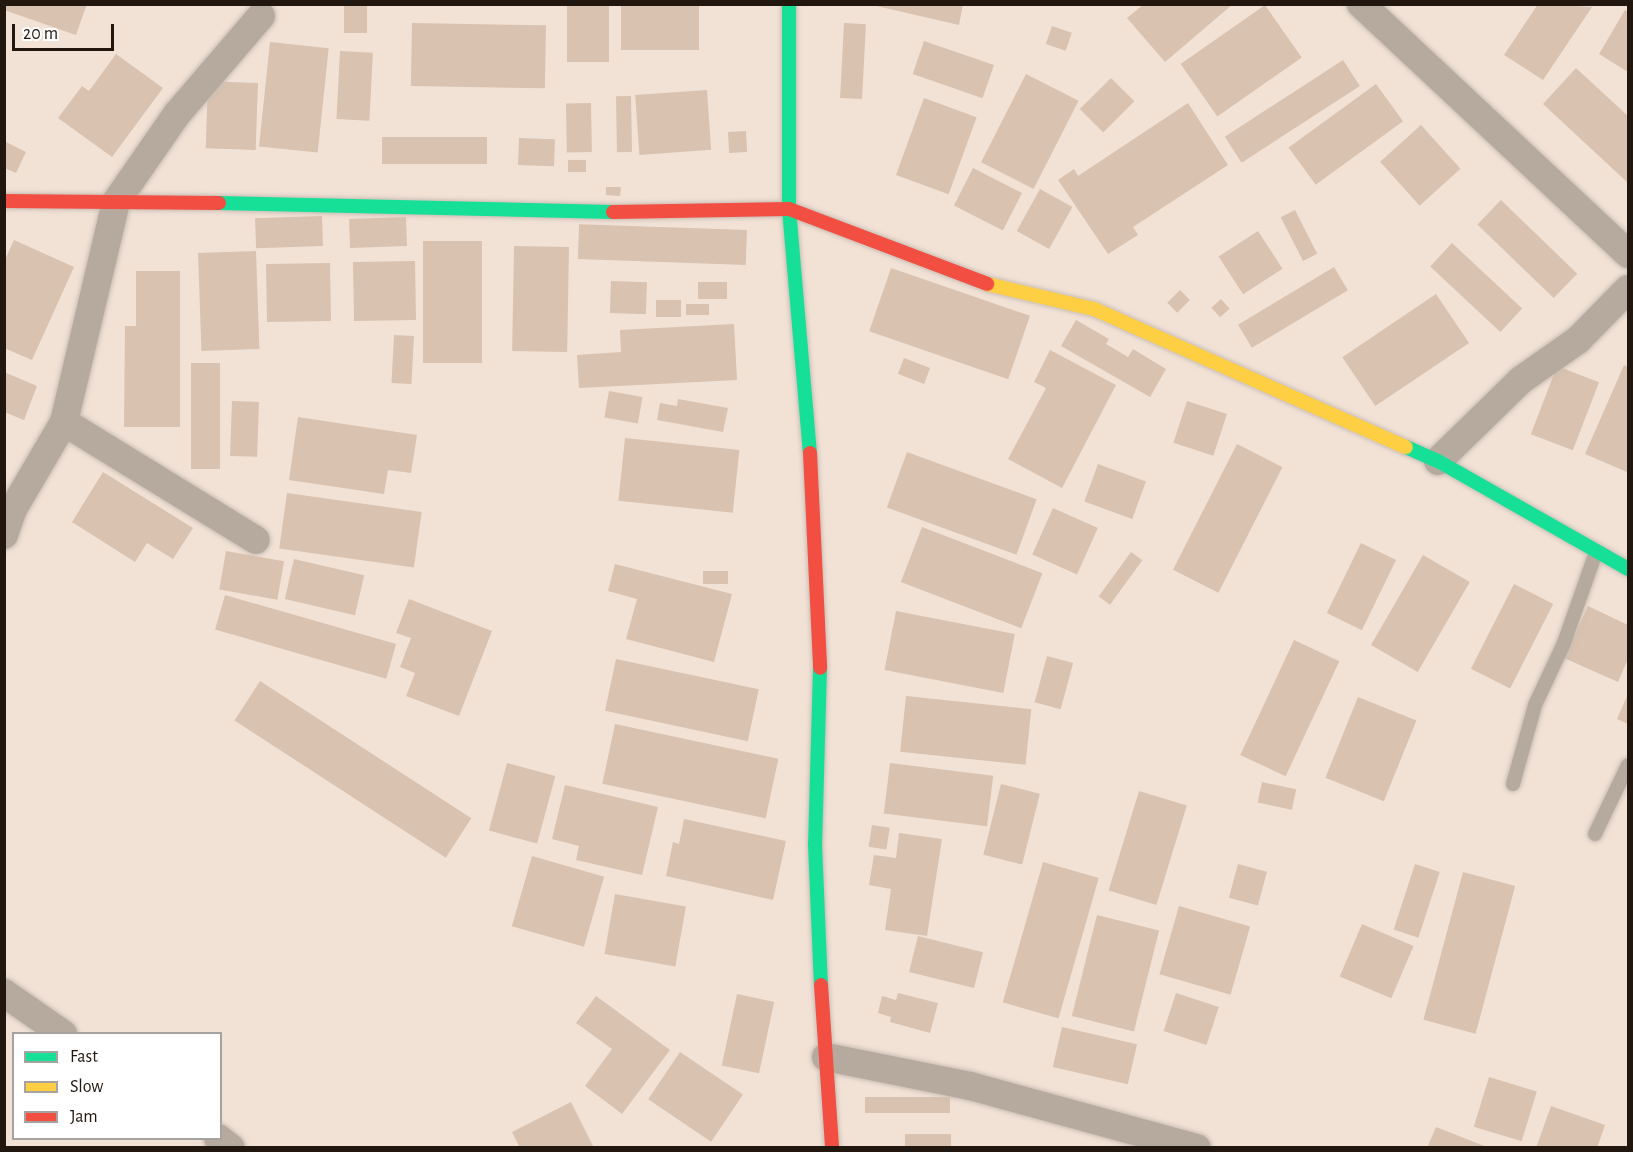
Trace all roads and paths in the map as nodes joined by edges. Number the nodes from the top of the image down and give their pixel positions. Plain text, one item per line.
1 (789, 4) edge
2 (1361, 4) edge
3 (261, 16) dead end
4 (4, 201) edge
5 (116, 202) junction
6 (789, 209) junction
7 (1629, 254) edge
8 (1629, 289) edge
9 (64, 422) junction
10 (1438, 461) junction
11 (4, 535) edge
12 (256, 540) dead end
13 (1596, 552) junction
14 (1629, 569) edge
15 (1629, 765) edge
16 (1513, 784) dead end
17 (1595, 834) dead end
18 (4, 993) edge
19 (60, 1032) edge
20 (826, 1057) junction
21 (832, 1148) edge
22 (1197, 1148) edge

1 - 6 street
2 - 7 street
3 - 5 street
4 - 5 street
5 - 6 street
5 - 9 street
6 - 10 street
6 - 20 street
8 - 10 street
9 - 11 street
9 - 12 street
10 - 13 street
13 - 14 street
13 - 16 lane
15 - 17 lane
18 - 19 street
20 - 21 street
20 - 22 street

